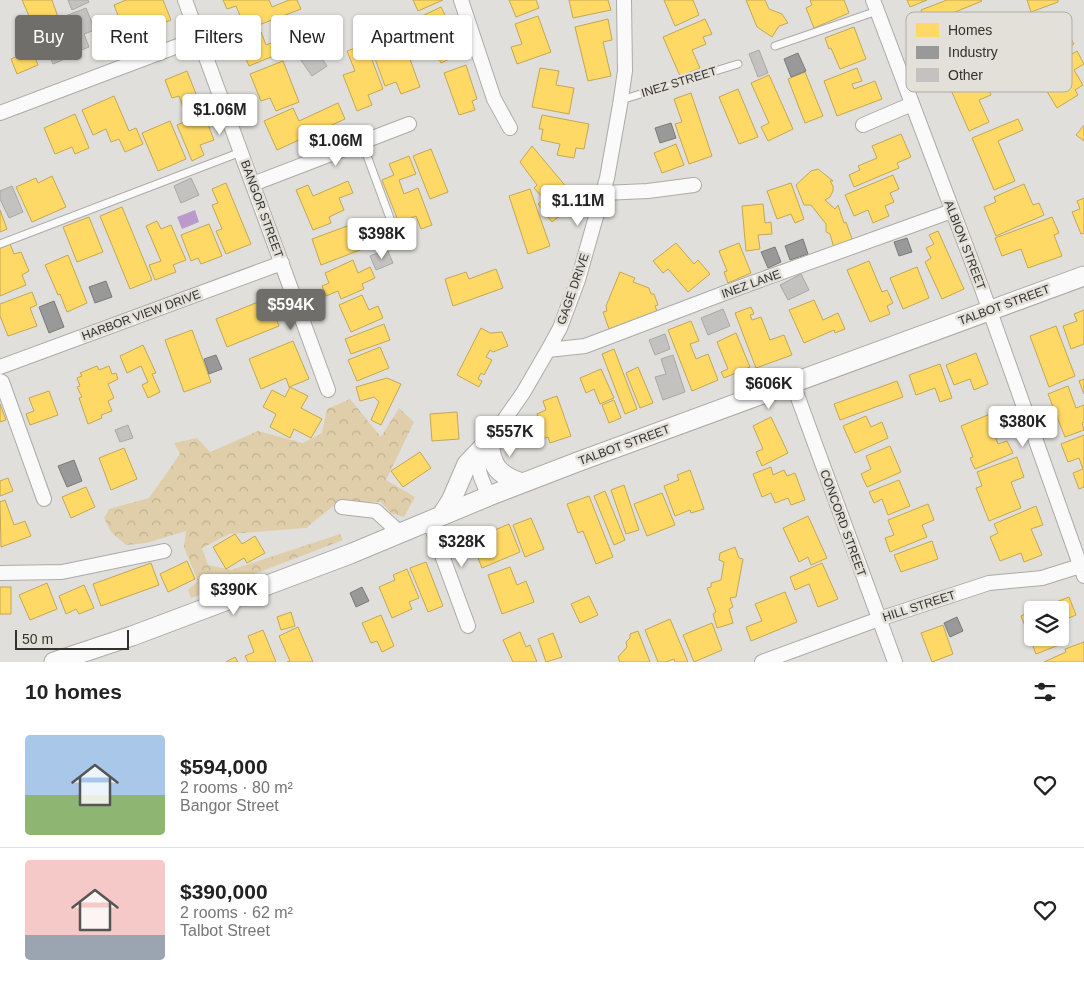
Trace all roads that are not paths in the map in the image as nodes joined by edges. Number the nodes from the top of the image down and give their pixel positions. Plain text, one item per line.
1 (185, 0) edge
2 (461, 0) edge
3 (624, 0) edge
4 (875, 6) edge
5 (191, 15) edge
6 (774, 46) dead end
7 (176, 47) edge
8 (207, 60) edge
9 (738, 64) dead end
10 (906, 88) edge
11 (907, 92) edge
12 (621, 100) junction
13 (912, 104) junction
14 (0, 113) edge
15 (409, 124) dead end
16 (863, 125) dead end
17 (510, 128) dead end
18 (362, 142) junction
19 (241, 152) junction
20 (253, 184) junction
21 (694, 186) dead end
22 (603, 193) junction
23 (952, 211) junction
24 (398, 240) dead end
25 (0, 244) edge
26 (282, 263) junction
27 (1084, 276) edge
28 (989, 310) junction
29 (548, 350) junction
30 (0, 367) edge
31 (0, 380) edge
32 (793, 384) junction
33 (328, 390) dead end
34 (489, 441) junction
35 (522, 483) junction
36 (489, 496) junction
37 (44, 499) dead end
38 (342, 508) dead end
39 (436, 518) junction
40 (400, 533) junction
41 (164, 551) dead end
42 (1082, 571) edge
43 (0, 573) edge
44 (879, 619) junction
45 (468, 626) dead end
46 (54, 662) edge
47 (762, 662) edge
48 (895, 662) edge

1 - 5 street, BANGOR STREET
2 - 17 street
3 - 12 street, GAGE DRIVE
4 - 6 lane
4 - 10 street, ALBION STREET
7 - 14 street
8 - 19 street, BANGOR STREET
9 - 12 lane, INEZ STREET
11 - 13 street, ALBION STREET
12 - 22 street, GAGE DRIVE
13 - 16 street
13 - 23 street, ALBION STREET
15 - 18 street
18 - 20 street
18 - 24 lane
19 - 20 street, BANGOR STREET
19 - 25 lane
20 - 26 street, BANGOR STREET
21 - 22 street
22 - 29 street, GAGE DRIVE
23 - 28 street, ALBION STREET
23 - 29 street, INEZ LANE
26 - 30 street, HARBOR VIEW DRIVE
26 - 33 street, BANGOR STREET
27 - 28 main road, TALBOT STREET
28 - 32 main road, TALBOT STREET
28 - 42 street, ALBION STREET
29 - 34 street, GAGE DRIVE
31 - 37 street
32 - 35 main road, TALBOT STREET
32 - 44 street, CONCORD STREET
34 - 35 main road
34 - 36 street, GAGE DRIVE
34 - 39 main road
35 - 36 main road, TALBOT STREET
36 - 39 main road, TALBOT STREET
38 - 40 street
39 - 40 main road, TALBOT STREET
39 - 45 street
40 - 46 main road, TALBOT STREET
41 - 43 street
42 - 44 street, HILL STREET
44 - 47 street, HILL STREET
44 - 48 street, CONCORD STREET

